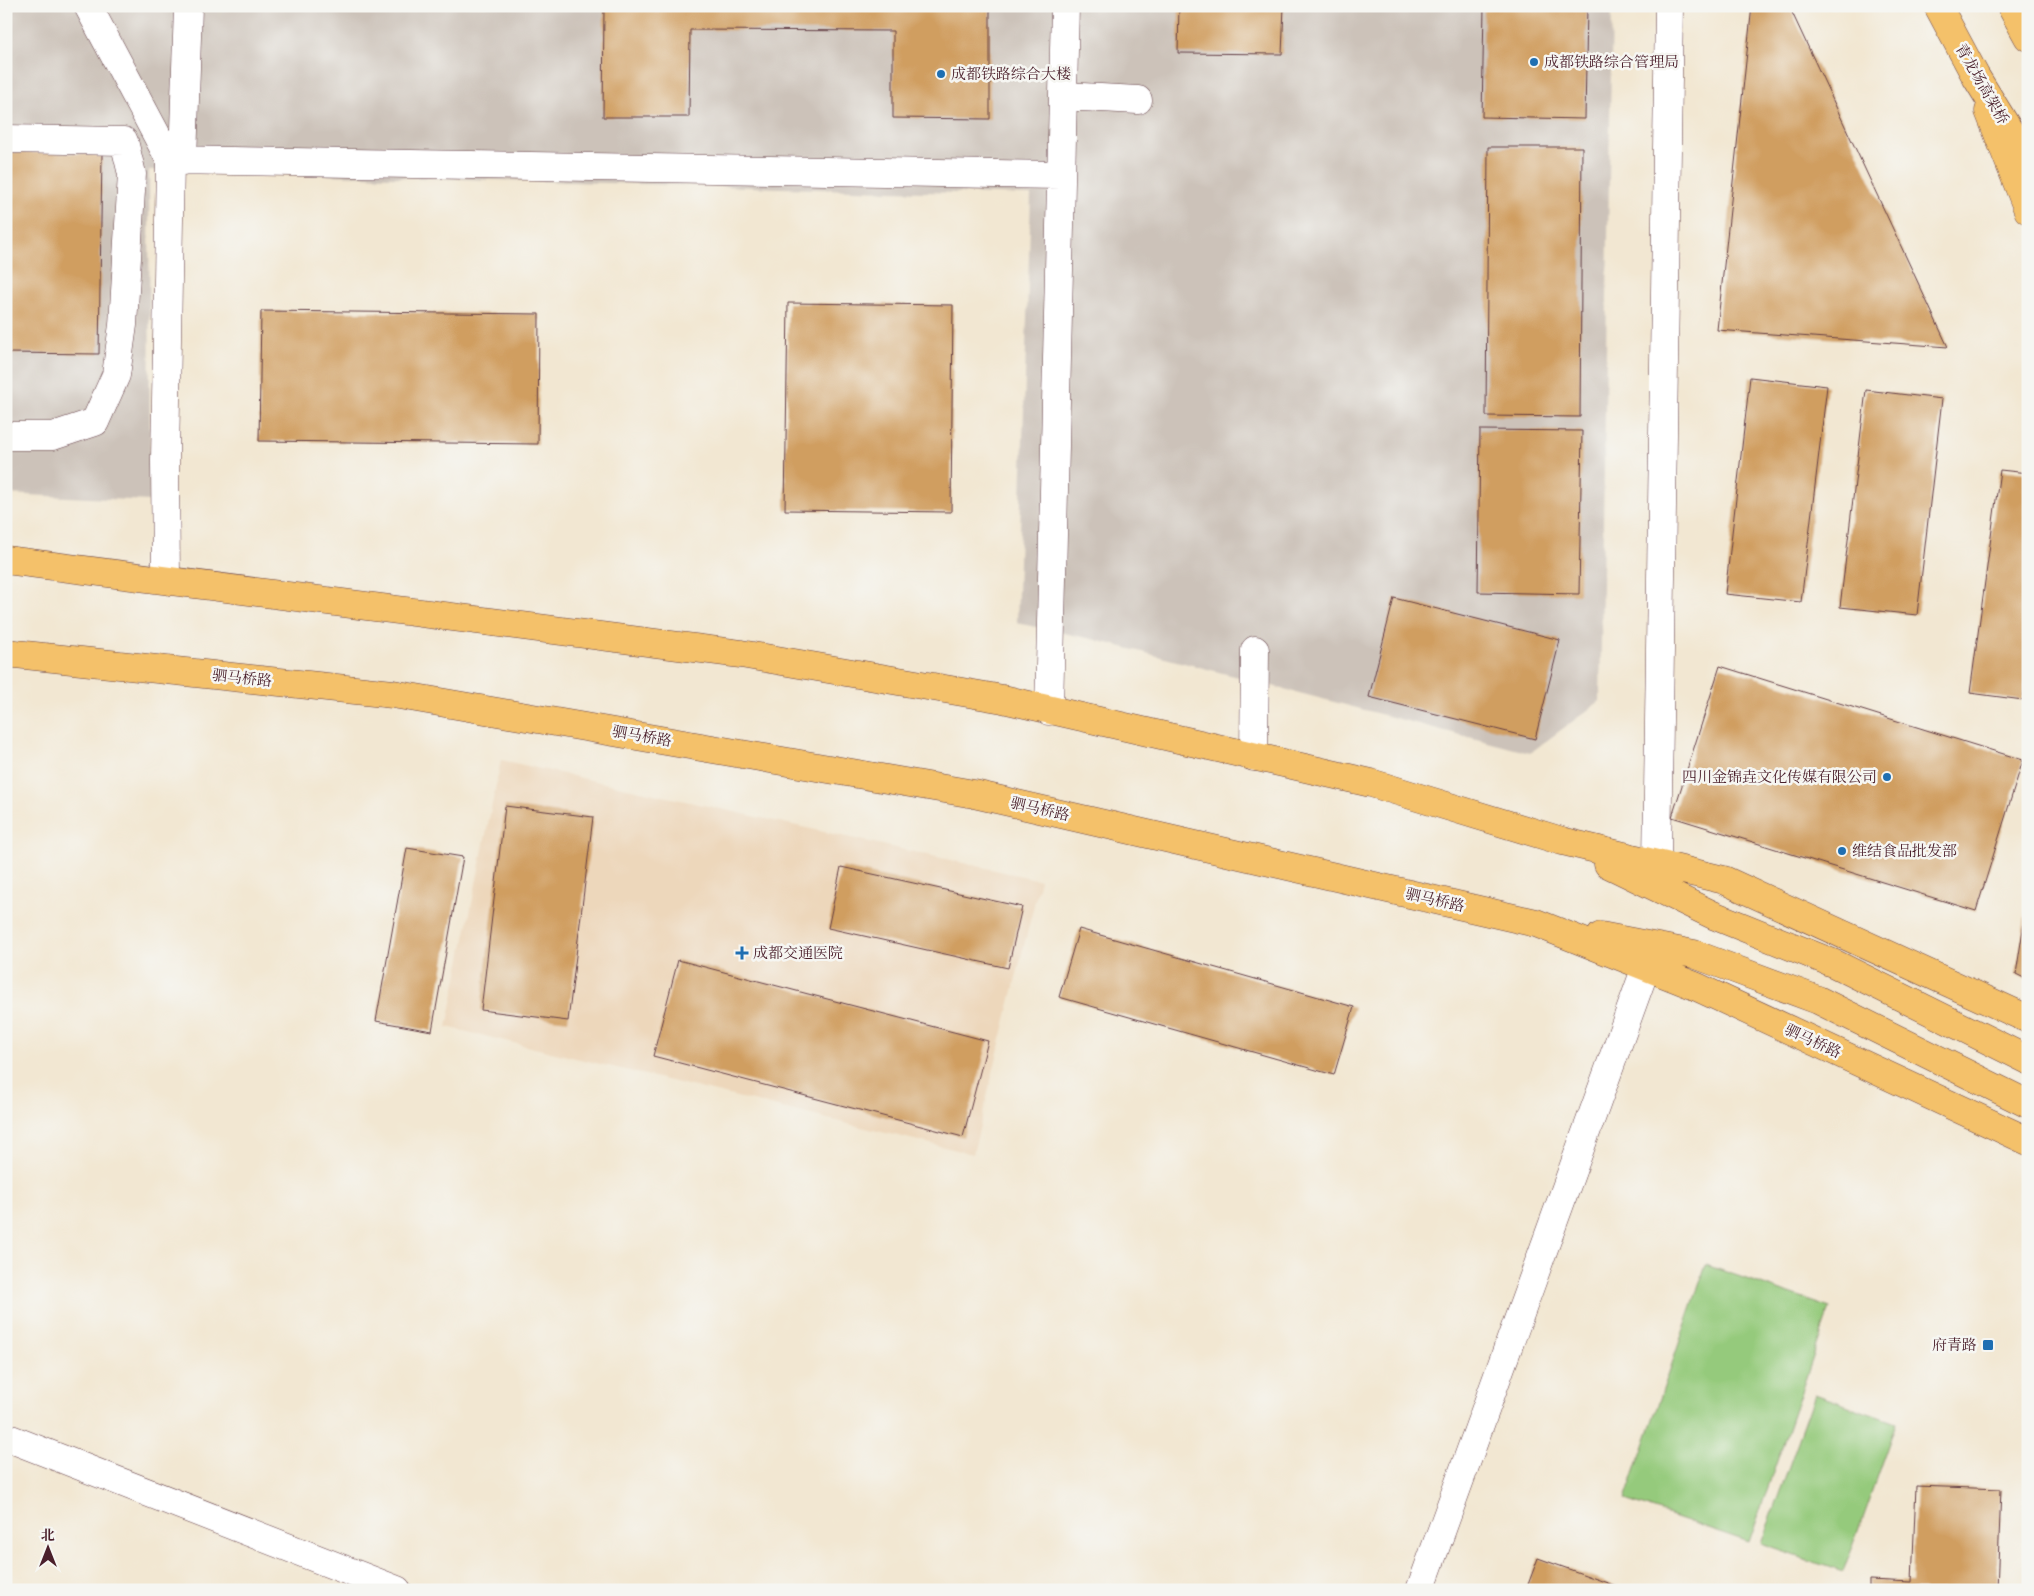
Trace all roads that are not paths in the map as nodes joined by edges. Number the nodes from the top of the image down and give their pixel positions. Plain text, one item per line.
1 (88, 6) edge
2 (188, 6) edge
3 (1065, 6) edge
4 (1669, 6) edge
5 (1938, 6) edge
6 (2011, 6) edge
7 (2028, 37) edge
8 (1976, 77) junction
9 (1063, 96) junction
10 (1138, 100) dead end
11 (6, 139) edge
12 (176, 160) junction
13 (2028, 162) edge
14 (1061, 175) junction
15 (2028, 210) edge
16 (6, 436) edge
17 (6, 560) edge
18 (166, 579) junction
19 (1255, 650) dead end
20 (6, 653) edge
21 (1049, 711) junction
22 (1254, 757) junction
23 (1562, 841) junction
24 (1657, 864) junction
25 (1536, 923) junction
26 (1646, 967) junction
27 (2028, 1019) edge
28 (2028, 1060) edge
29 (2028, 1104) edge
30 (2028, 1141) edge
31 (6, 1437) edge
32 (397, 1590) edge
33 (1420, 1590) edge

1 - 12 street
2 - 12 street
3 - 9 street
4 - 24 street
5 - 8 main road, 青龙场高架桥
6 - 7 main road
8 - 13 main road, 青龙场高架桥
8 - 15 main road
9 - 10 street
9 - 14 street
11 - 16 street
12 - 14 street
12 - 18 street
14 - 21 street
17 - 18 main road
18 - 21 main road
19 - 22 street
20 - 25 main road, 驷马桥路
21 - 22 main road
22 - 23 main road
23 - 24 main road
23 - 28 main road
24 - 27 main road
25 - 26 main road, 驷马桥路
25 - 29 main road
26 - 30 main road, 驷马桥路
26 - 33 street
31 - 32 street

